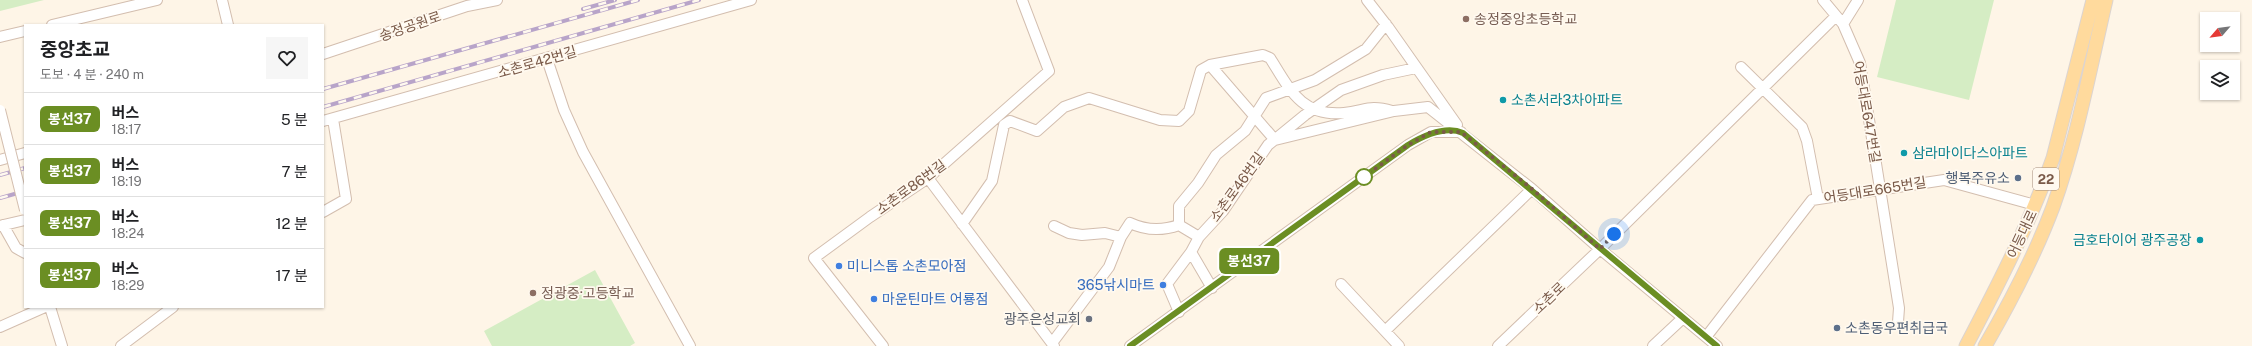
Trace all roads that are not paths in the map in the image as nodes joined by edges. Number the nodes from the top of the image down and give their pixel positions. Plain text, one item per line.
1 (158, 0) edge
2 (222, 0) edge
3 (497, 0) edge
4 (751, 0) edge
5 (1022, 0) edge
6 (1823, 0) edge
7 (1858, 0) edge
8 (2088, 0) edge
9 (2094, 0) edge
10 (1367, 1) edge
11 (2106, 3) edge
12 (1836, 16) junction
13 (2088, 20) junction
14 (56, 24) edge
15 (228, 24) edge
16 (1386, 24) junction
17 (1843, 24) junction
18 (24, 31) edge
19 (0, 37) edge
20 (324, 54) edge
21 (547, 59) junction
22 (1210, 65) junction
23 (1741, 67) dead end
24 (1416, 68) junction
25 (1762, 87) junction
26 (1289, 91) junction
27 (1313, 109) junction
28 (0, 110) edge
29 (1394, 111) junction
30 (1254, 115) junction
31 (333, 119) junction
32 (324, 121) edge
33 (1461, 132) junction
34 (1275, 140) junction
35 (24, 153) edge
36 (0, 160) edge
37 (928, 178) junction
38 (1532, 189) junction
39 (1880, 189) junction
40 (1818, 199) junction
41 (2035, 205) junction
42 (24, 206) edge
43 (324, 211) edge
44 (24, 220) edge
45 (962, 224) junction
46 (1179, 225) junction
47 (1, 226) edge
48 (1054, 226) dead end
49 (1121, 237) junction
50 (1199, 237) junction
51 (1600, 249) junction
52 (24, 252) edge
53 (1190, 252) junction
54 (1341, 284) dead end
55 (1212, 288) junction
56 (43, 308) edge
57 (50, 308) edge
58 (172, 308) edge
59 (1179, 312) junction
60 (1683, 318) junction
61 (1898, 322) dead end
62 (0, 327) edge
63 (1385, 331) junction
64 (1706, 337) junction
65 (1053, 345) edge
66 (62, 346) edge
67 (121, 346) edge
68 (690, 346) edge
69 (883, 346) edge
70 (1130, 346) edge
71 (1399, 346) edge
72 (1498, 346) edge
73 (1653, 346) edge
74 (1717, 346) edge
75 (1966, 346) edge
76 (1985, 346) edge

1 - 14 street
2 - 15 street
3 - 20 street, 송정공원로
4 - 21 street, 소촌로42번길
5 - 37 street, 소촌로86번길
6 - 12 street, 어등대로647번길
7 - 17 street
8 - 13 main road
9 - 13 main road, 어등대로 / 22
10 - 16 street
11 - 76 main road, 어등대로 / 22
12 - 17 street, 어등대로647번길
12 - 25 street, 소촌로
13 - 41 main road, 어등대로 / 22
16 - 24 street
16 - 26 street
17 - 39 street, 어등대로647번길
18 - 19 street
21 - 31 street, 소촌로42번길
21 - 68 street
22 - 26 street
22 - 30 street
22 - 45 street
23 - 25 street
24 - 27 street
24 - 33 street
25 - 40 street
25 - 51 street, 소촌로
26 - 27 street
26 - 30 street, 소촌로46번길
27 - 29 street
27 - 34 street, 소촌로46번길
28 - 42 street, bridge
29 - 33 street
29 - 34 street
30 - 34 street
30 - 46 street, 소촌로46번길
31 - 32 street, 소촌로42번길
31 - 43 street
33 - 38 street
33 - 55 street
34 - 50 street, 소촌로46번길
35 - 36 street
37 - 45 street
37 - 69 street, 소촌로86번길
38 - 51 street
38 - 63 street
39 - 40 street, 어등대로665번길
39 - 41 street, 어등대로665번길
39 - 61 street, 어등대로647번길
40 - 64 street, 어등대로665번길
41 - 75 main road, 어등대로 / 22
44 - 47 street
45 - 65 street
46 - 49 street
46 - 50 street
47 - 52 street
48 - 49 street
49 - 65 street
50 - 53 street, 소촌로46번길
51 - 60 street
51 - 72 street, 소촌로
53 - 55 street
53 - 59 street, 소촌로46번길
54 - 63 street
55 - 59 street
56 - 62 street
57 - 66 street
58 - 67 street
59 - 70 street
60 - 64 street
60 - 73 street
63 - 71 street
64 - 74 street

